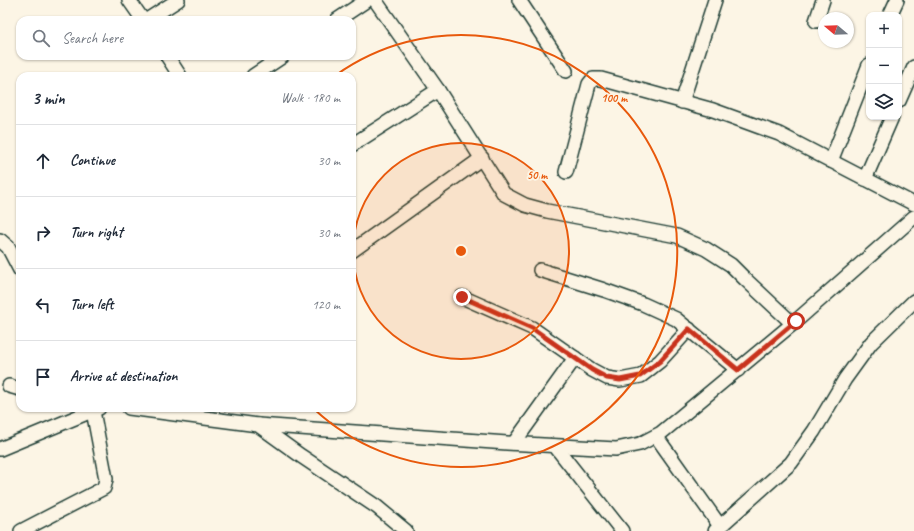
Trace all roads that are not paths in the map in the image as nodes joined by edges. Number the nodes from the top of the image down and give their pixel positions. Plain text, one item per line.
1 (130, 0) edge
2 (178, 0) edge
3 (368, 0) edge
4 (375, 0) edge
5 (519, 0) edge
6 (715, 0) edge
7 (823, 0) edge
8 (897, 0) edge
9 (891, 12) edge
10 (140, 16) edge
11 (153, 16) edge
12 (343, 16) edge
13 (816, 21) dead end
14 (170, 60) edge
15 (277, 60) edge
16 (914, 66) edge
17 (566, 71) dead end
18 (177, 72) edge
19 (259, 72) edge
20 (866, 73) edge
21 (438, 90) junction
22 (902, 94) edge
23 (682, 102) junction
24 (891, 120) edge
25 (356, 142) edge
26 (482, 158) junction
27 (831, 161) junction
28 (566, 172) dead end
29 (865, 178) junction
30 (914, 204) edge
31 (914, 217) edge
32 (0, 240) edge
33 (356, 248) edge
34 (16, 262) edge
35 (540, 270) dead end
36 (462, 297) dead end
37 (914, 301) edge
38 (793, 324) junction
39 (689, 329) junction
40 (575, 358) junction
41 (738, 370) junction
42 (89, 412) edge
43 (96, 412) edge
44 (159, 412) edge
45 (258, 425) junction
46 (656, 436) junction
47 (514, 443) junction
48 (555, 446) junction
49 (0, 449) edge
50 (718, 528) edge
51 (21, 531) edge
52 (406, 531) edge
53 (622, 531) edge

1 - 10 street
2 - 11 street
3 - 12 street
4 - 21 street
5 - 17 street
6 - 23 street
7 - 13 street
8 - 9 street
14 - 18 street
15 - 19 street
16 - 22 street
20 - 27 street
21 - 25 street
21 - 26 street
23 - 27 street
23 - 28 street
24 - 29 street
26 - 33 street
26 - 38 street
27 - 29 street
29 - 30 street
31 - 38 street
32 - 34 street
35 - 39 street
36 - 40 street
37 - 50 street
38 - 41 street
39 - 40 street
39 - 41 street
40 - 47 street
41 - 46 street
42 - 49 street
43 - 51 street
44 - 45 street
45 - 47 street
45 - 52 street
46 - 48 street
46 - 50 street
47 - 48 street
48 - 53 street

